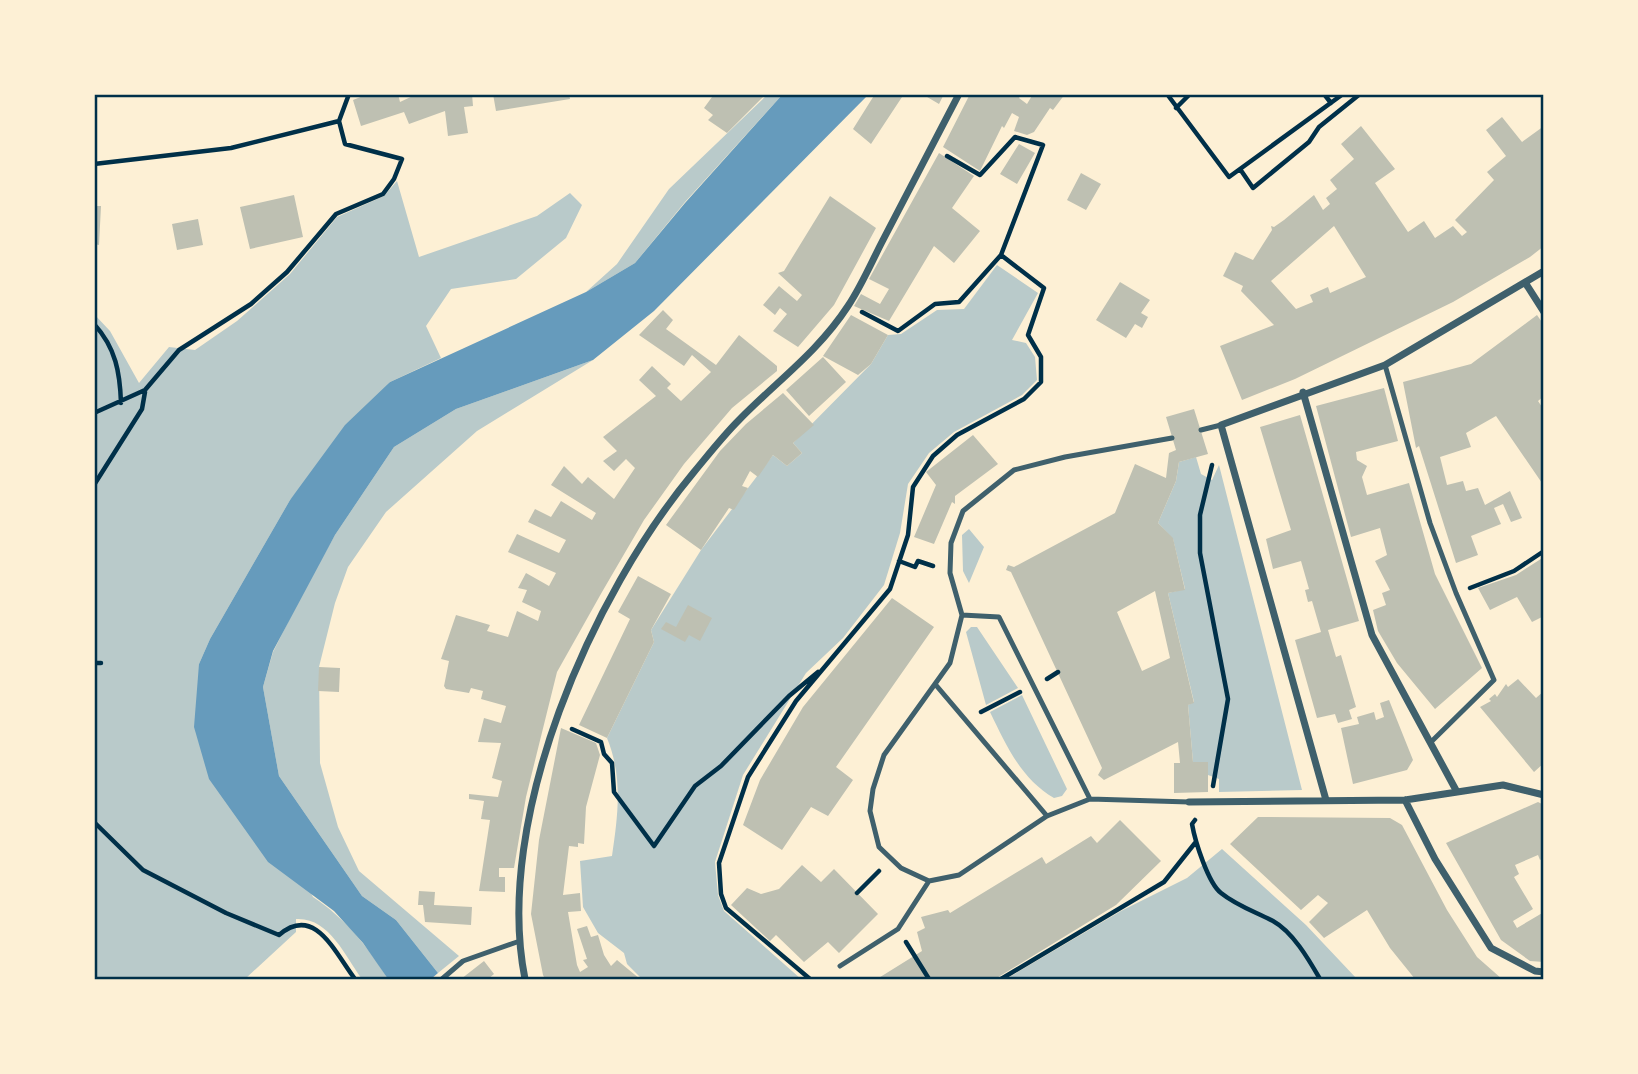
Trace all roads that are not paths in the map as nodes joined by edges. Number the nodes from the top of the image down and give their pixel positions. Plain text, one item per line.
1 (958, 94) edge
2 (1544, 271) edge
3 (1526, 284) junction
4 (1544, 312) edge
5 (1385, 365) junction
6 (1303, 393) junction
7 (1221, 425) junction
8 (1200, 430) dead end
9 (1172, 438) dead end
10 (962, 615) junction
11 (935, 684) junction
12 (1431, 742) junction
13 (1457, 792) junction
14 (1544, 795) edge
15 (1090, 799) junction
16 (1326, 800) junction
17 (1405, 800) junction
18 (1189, 802) joint
19 (1047, 816) junction
20 (929, 881) junction
21 (517, 942) junction
22 (840, 966) dead end
23 (1544, 972) edge
24 (442, 979) edge
25 (525, 979) edge

1 - 21 street
2 - 3 street
3 - 4 street
3 - 5 street
5 - 6 street
5 - 12 lane
6 - 7 street
6 - 12 street
7 - 8 lane
7 - 16 street
9 - 10 lane
10 - 11 lane
10 - 15 lane
11 - 19 lane
11 - 20 lane
12 - 13 street
13 - 14 street
13 - 17 street
15 - 18 lane
15 - 19 lane
16 - 17 street
16 - 18 street
17 - 23 street
19 - 20 lane
20 - 22 lane
21 - 24 lane
21 - 25 street

